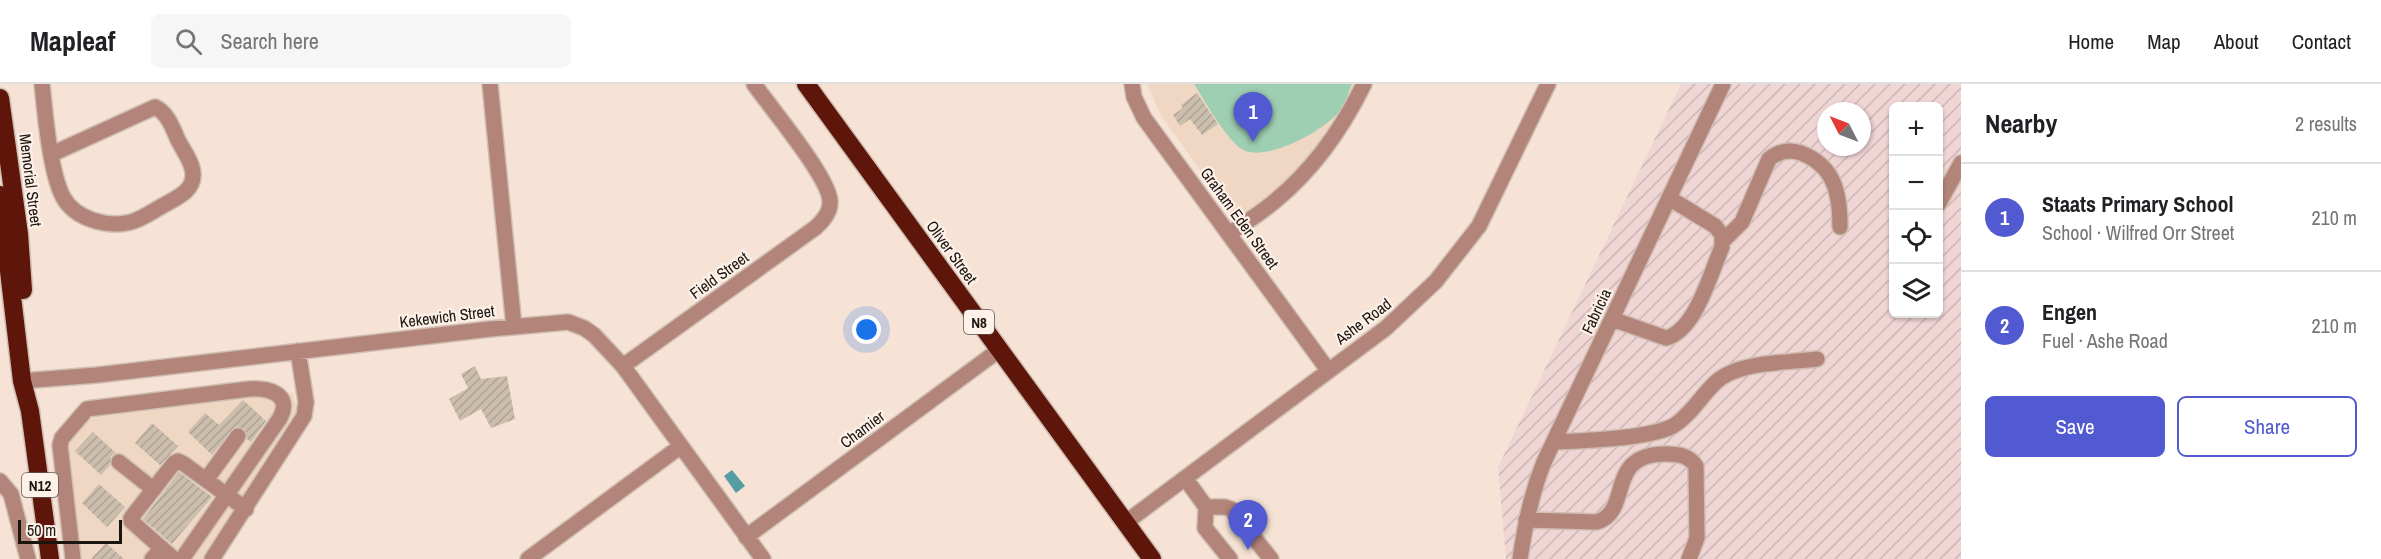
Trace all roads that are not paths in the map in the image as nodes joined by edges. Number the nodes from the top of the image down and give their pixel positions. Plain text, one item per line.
1 (42, 84) edge
2 (490, 84) edge
3 (754, 84) edge
4 (806, 84) edge
5 (1132, 84) edge
6 (1364, 84) edge
7 (1548, 84) edge
8 (1723, 84) edge
9 (0, 97) edge
10 (52, 154) junction
11 (1961, 163) edge
12 (0, 195) edge
13 (1943, 196) edge
14 (1669, 198) junction
15 (1840, 227) dead end
16 (1230, 233) junction
17 (1723, 241) junction
18 (1612, 319) junction
19 (514, 327) junction
20 (999, 350) junction
21 (298, 351) junction
22 (1817, 359) dead end
23 (623, 366) junction
24 (1328, 370) junction
25 (27, 380) junction
26 (238, 436) dead end
27 (1554, 442) junction
28 (681, 446) junction
29 (119, 462) dead end
30 (1185, 478) junction
31 (206, 480) junction
32 (0, 481) edge
33 (153, 489) junction
34 (227, 495) junction
35 (1206, 507) junction
36 (246, 509) junction
37 (1526, 520) junction
38 (1125, 522) junction
39 (746, 537) junction
40 (157, 553) edge
41 (28, 559) edge
42 (50, 559) edge
43 (73, 559) edge
44 (174, 559) edge
45 (182, 559) edge
46 (212, 559) edge
47 (528, 559) edge
48 (763, 559) edge
49 (1152, 559) edge
50 (1230, 559) edge
51 (1271, 559) edge
52 (1520, 559) edge
53 (1689, 559) edge

1 - 10 street
2 - 19 street
3 - 23 street, Field Street
4 - 20 highway, Oliver Street / N8
5 - 16 street, Graham Eden Street
6 - 16 street
7 - 24 street, Ashe Road
8 - 14 street, Fabricia
9 - 25 highway, Memorial Street / N12
10 - 10 street
11 - 13 street
12 - 25 highway, Memorial Street / N12
14 - 17 street
14 - 18 street, Fabricia
15 - 17 street
16 - 24 street, Graham Eden Street
17 - 18 street
18 - 27 street, Fabricia
19 - 21 street, Kekewich Street
19 - 23 street, Kekewich Street
20 - 38 highway, Oliver Street / N8
20 - 39 street, Chamier
21 - 25 street, Kekewich Street
21 - 36 street
22 - 27 street
23 - 28 street, Kekewich Street
24 - 30 street, Ashe Road
25 - 42 highway, Memorial Street / N12
26 - 31 street
27 - 37 street, Fabricia
28 - 39 street, Kekewich Street
28 - 47 street
29 - 33 street
30 - 35 street
30 - 38 street, Ashe Road
31 - 33 street
31 - 34 street
32 - 41 street
33 - 40 street
34 - 36 street
34 - 43 street
34 - 45 street
35 - 50 street
35 - 51 street
36 - 46 street
37 - 52 street, Fabricia
37 - 53 street
38 - 49 highway, Oliver Street / N8
39 - 48 street, Kekewich Street
40 - 44 street

